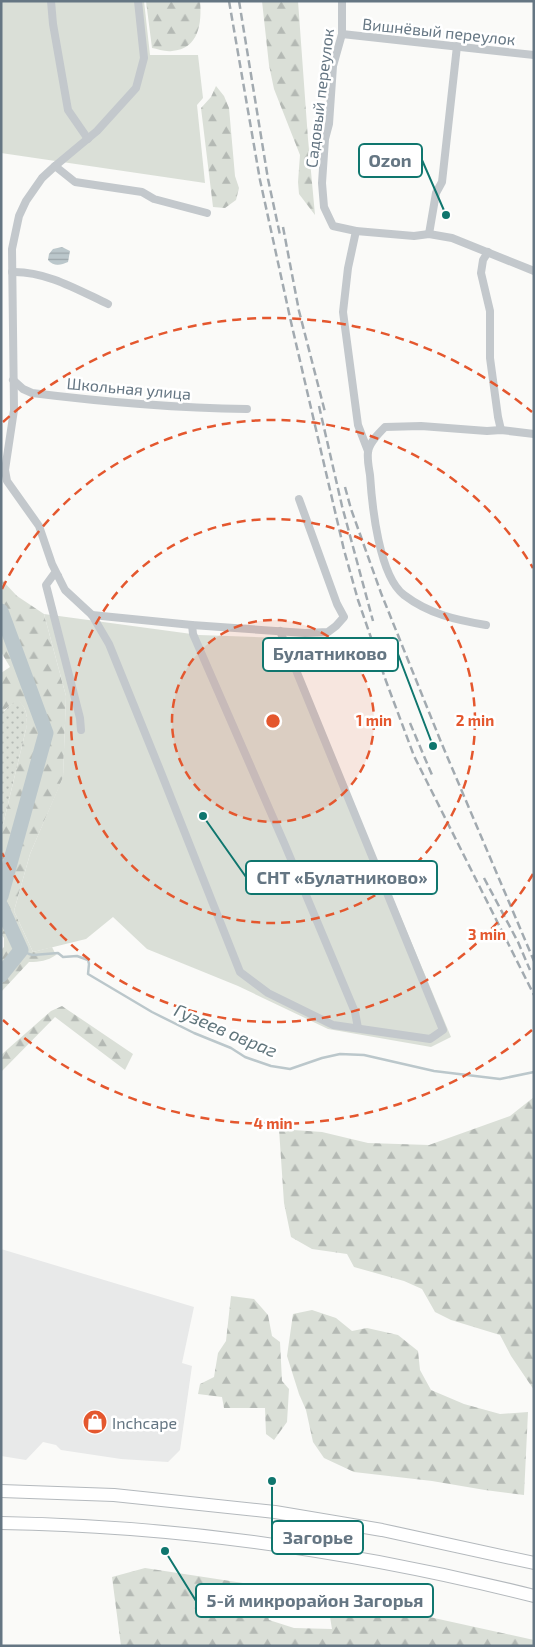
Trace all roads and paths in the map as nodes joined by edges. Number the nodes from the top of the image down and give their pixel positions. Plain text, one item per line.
1 (51, 1) edge
2 (138, 1) edge
3 (342, 1) edge
4 (342, 34) junction
5 (457, 46) junction
6 (534, 55) edge
7 (88, 139) junction
8 (55, 166) junction
9 (207, 213) dead end
10 (356, 231) junction
11 (430, 234) junction
12 (488, 252) junction
13 (534, 271) edge
14 (12, 272) junction
15 (108, 304) dead end
16 (13, 380) junction
17 (247, 409) dead end
18 (501, 430) junction
19 (534, 434) edge
20 (368, 451) junction
21 (299, 499) dead end
22 (58, 576) junction
23 (92, 615) junction
24 (192, 625) junction
25 (486, 625) dead end
26 (280, 631) junction
27 (81, 730) dead end
28 (358, 1028) junction
29 (1, 1491) edge
30 (1, 1524) edge
31 (534, 1563) edge
32 (534, 1596) edge

1 - 7 street
2 - 7 street
3 - 4 street, Садовый переулок
4 - 5 street, Вишнёвый переулок
4 - 10 street, Садовый переулок
5 - 6 street, Вишнёвый переулок
5 - 11 street
7 - 8 street
8 - 9 street
8 - 14 street
10 - 11 street
10 - 20 street
11 - 12 street
12 - 13 street
12 - 18 street
14 - 15 street
14 - 16 street
16 - 17 street, Школьная улица
16 - 22 street
18 - 19 street
18 - 20 street
20 - 25 street
21 - 26 street
22 - 23 street
22 - 27 street
23 - 24 street
23 - 28 street
24 - 26 street
24 - 28 street
26 - 28 street
29 - 31 highway
30 - 32 highway

